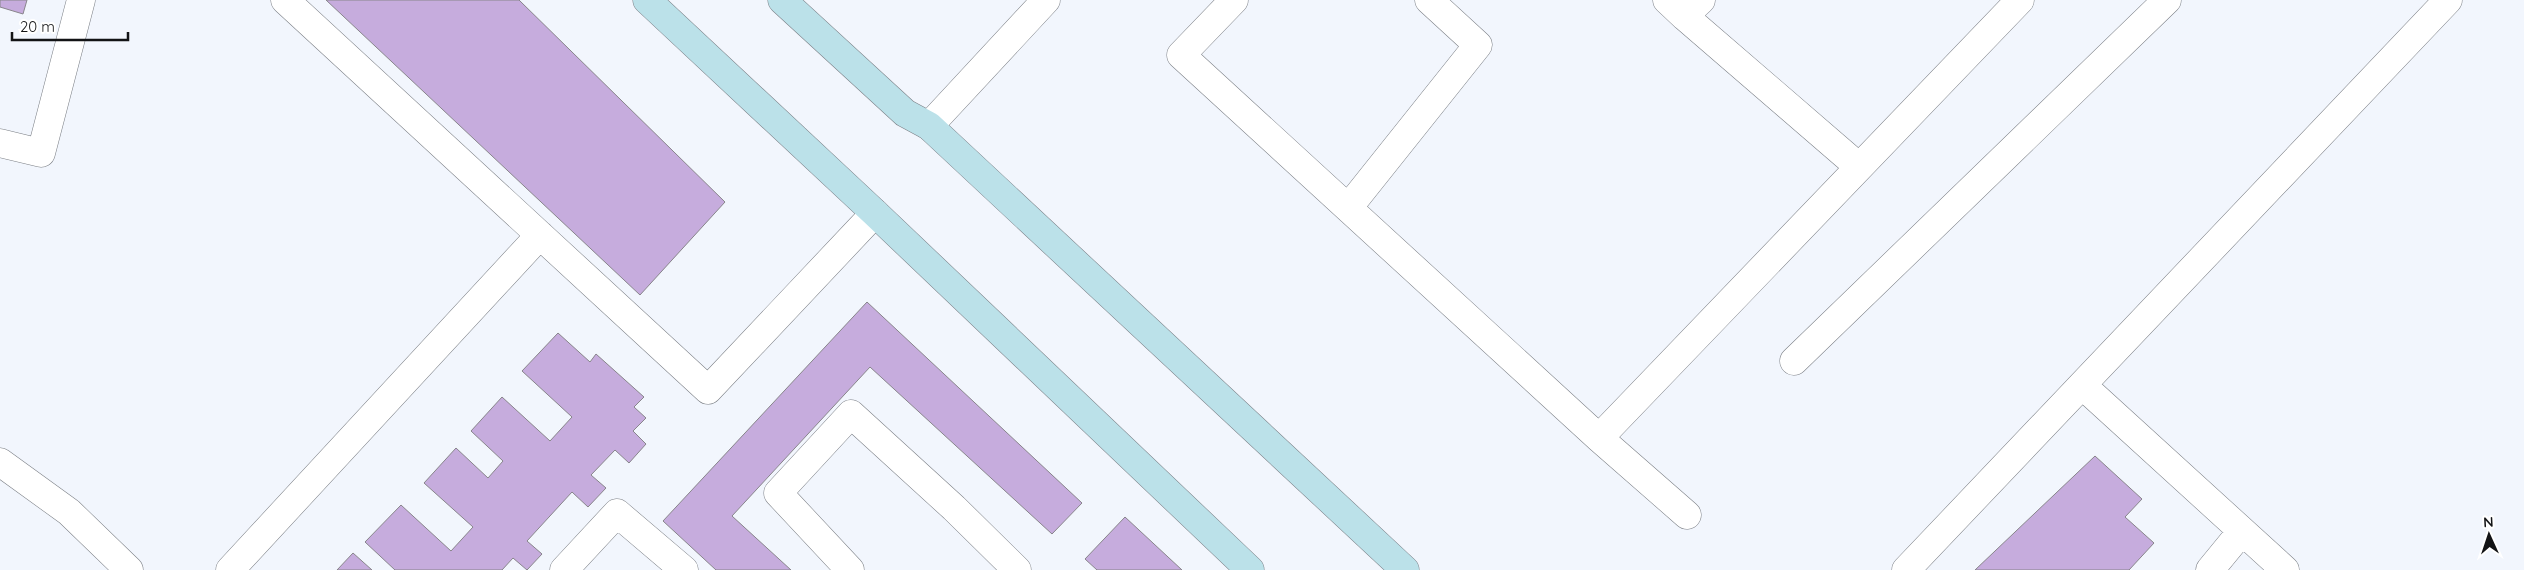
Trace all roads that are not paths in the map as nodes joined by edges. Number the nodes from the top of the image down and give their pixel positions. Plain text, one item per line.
1 (81, 0) edge
2 (285, 0) edge
3 (647, 0) edge
4 (782, 0) edge
5 (1046, 0) edge
6 (1234, 0) edge
7 (1429, 0) edge
8 (2020, 0) edge
9 (2167, 0) edge
10 (2448, 0) edge
11 (1684, 5) edge
12 (929, 126) junction
13 (0, 143) edge
14 (1859, 167) junction
15 (1348, 208) junction
16 (876, 213) junction
17 (540, 235) junction
18 (1794, 361) dead end
19 (2082, 385) junction
20 (1599, 438) junction
21 (0, 462) edge
22 (1687, 515) dead end
23 (2242, 531) junction
24 (1002, 565) edge
25 (129, 570) edge
26 (230, 570) edge
27 (564, 570) edge
28 (684, 570) edge
29 (850, 570) edge
30 (1250, 570) edge
31 (1405, 570) edge
32 (1906, 570) edge
33 (2210, 570) edge
34 (2285, 570) edge

1 - 13 street
2 - 17 street
3 - 16 street
4 - 12 street
5 - 12 street
6 - 15 street
7 - 15 street
8 - 14 street
9 - 18 street
10 - 19 street
11 - 14 street
12 - 31 street
14 - 20 street
15 - 20 street
16 - 17 street
16 - 30 street
17 - 26 street
19 - 23 street
19 - 32 street
20 - 22 street
21 - 25 street
23 - 33 street
23 - 34 street
24 - 29 street
27 - 28 street

